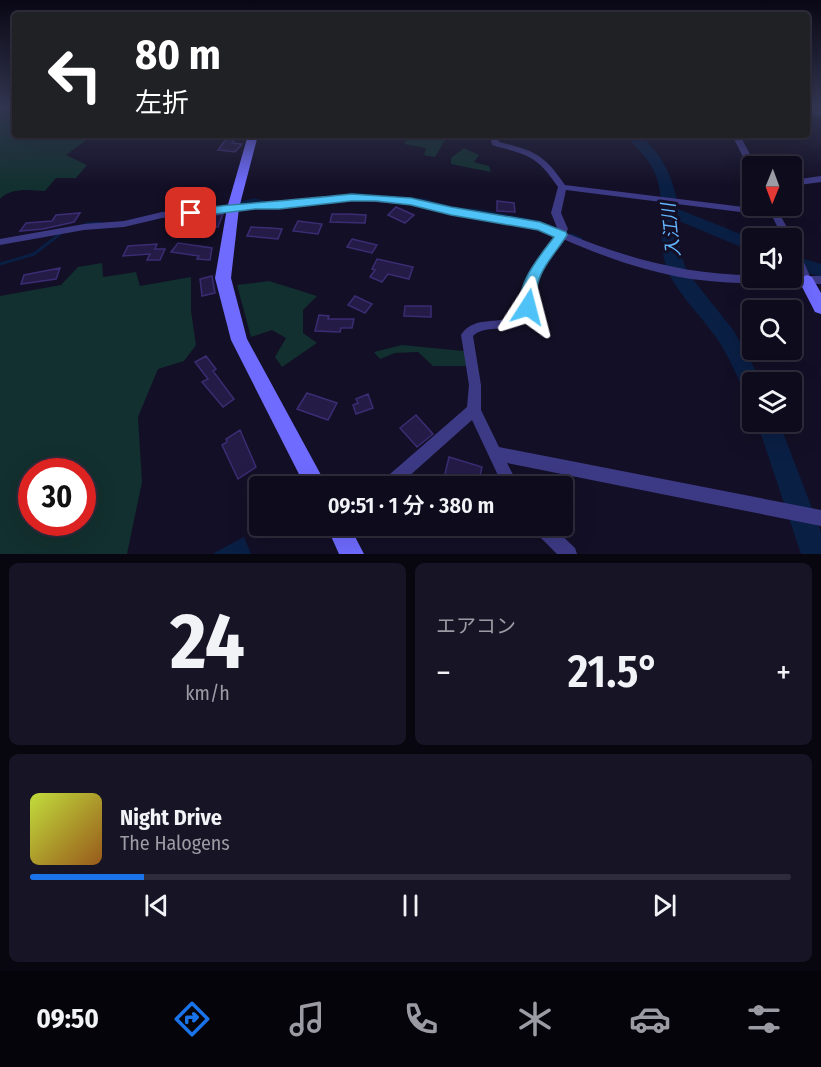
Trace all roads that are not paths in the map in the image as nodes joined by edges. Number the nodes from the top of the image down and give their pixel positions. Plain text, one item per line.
1 (252, 138) edge
2 (494, 138) edge
3 (738, 138) edge
4 (746, 156) edge
5 (821, 179) edge
6 (802, 182) edge
7 (562, 187) junction
8 (742, 207) edge
9 (233, 208) junction
10 (561, 235) junction
11 (0, 242) edge
12 (802, 264) edge
13 (811, 278) edge
14 (821, 308) edge
15 (474, 410) junction
16 (495, 453) junction
17 (311, 476) edge
18 (398, 476) edge
19 (506, 476) edge
20 (817, 517) edge
21 (344, 536) edge
22 (551, 536) edge
23 (352, 554) edge
24 (569, 554) edge

1 - 9 street
2 - 7 street
3 - 4 street
5 - 6 street
7 - 8 street
7 - 10 street
9 - 10 street
9 - 11 street
9 - 17 street
10 - 13 street
10 - 15 street
12 - 13 street
13 - 14 street
15 - 16 street
15 - 18 street
16 - 19 street
16 - 20 street
21 - 23 street
22 - 24 street

